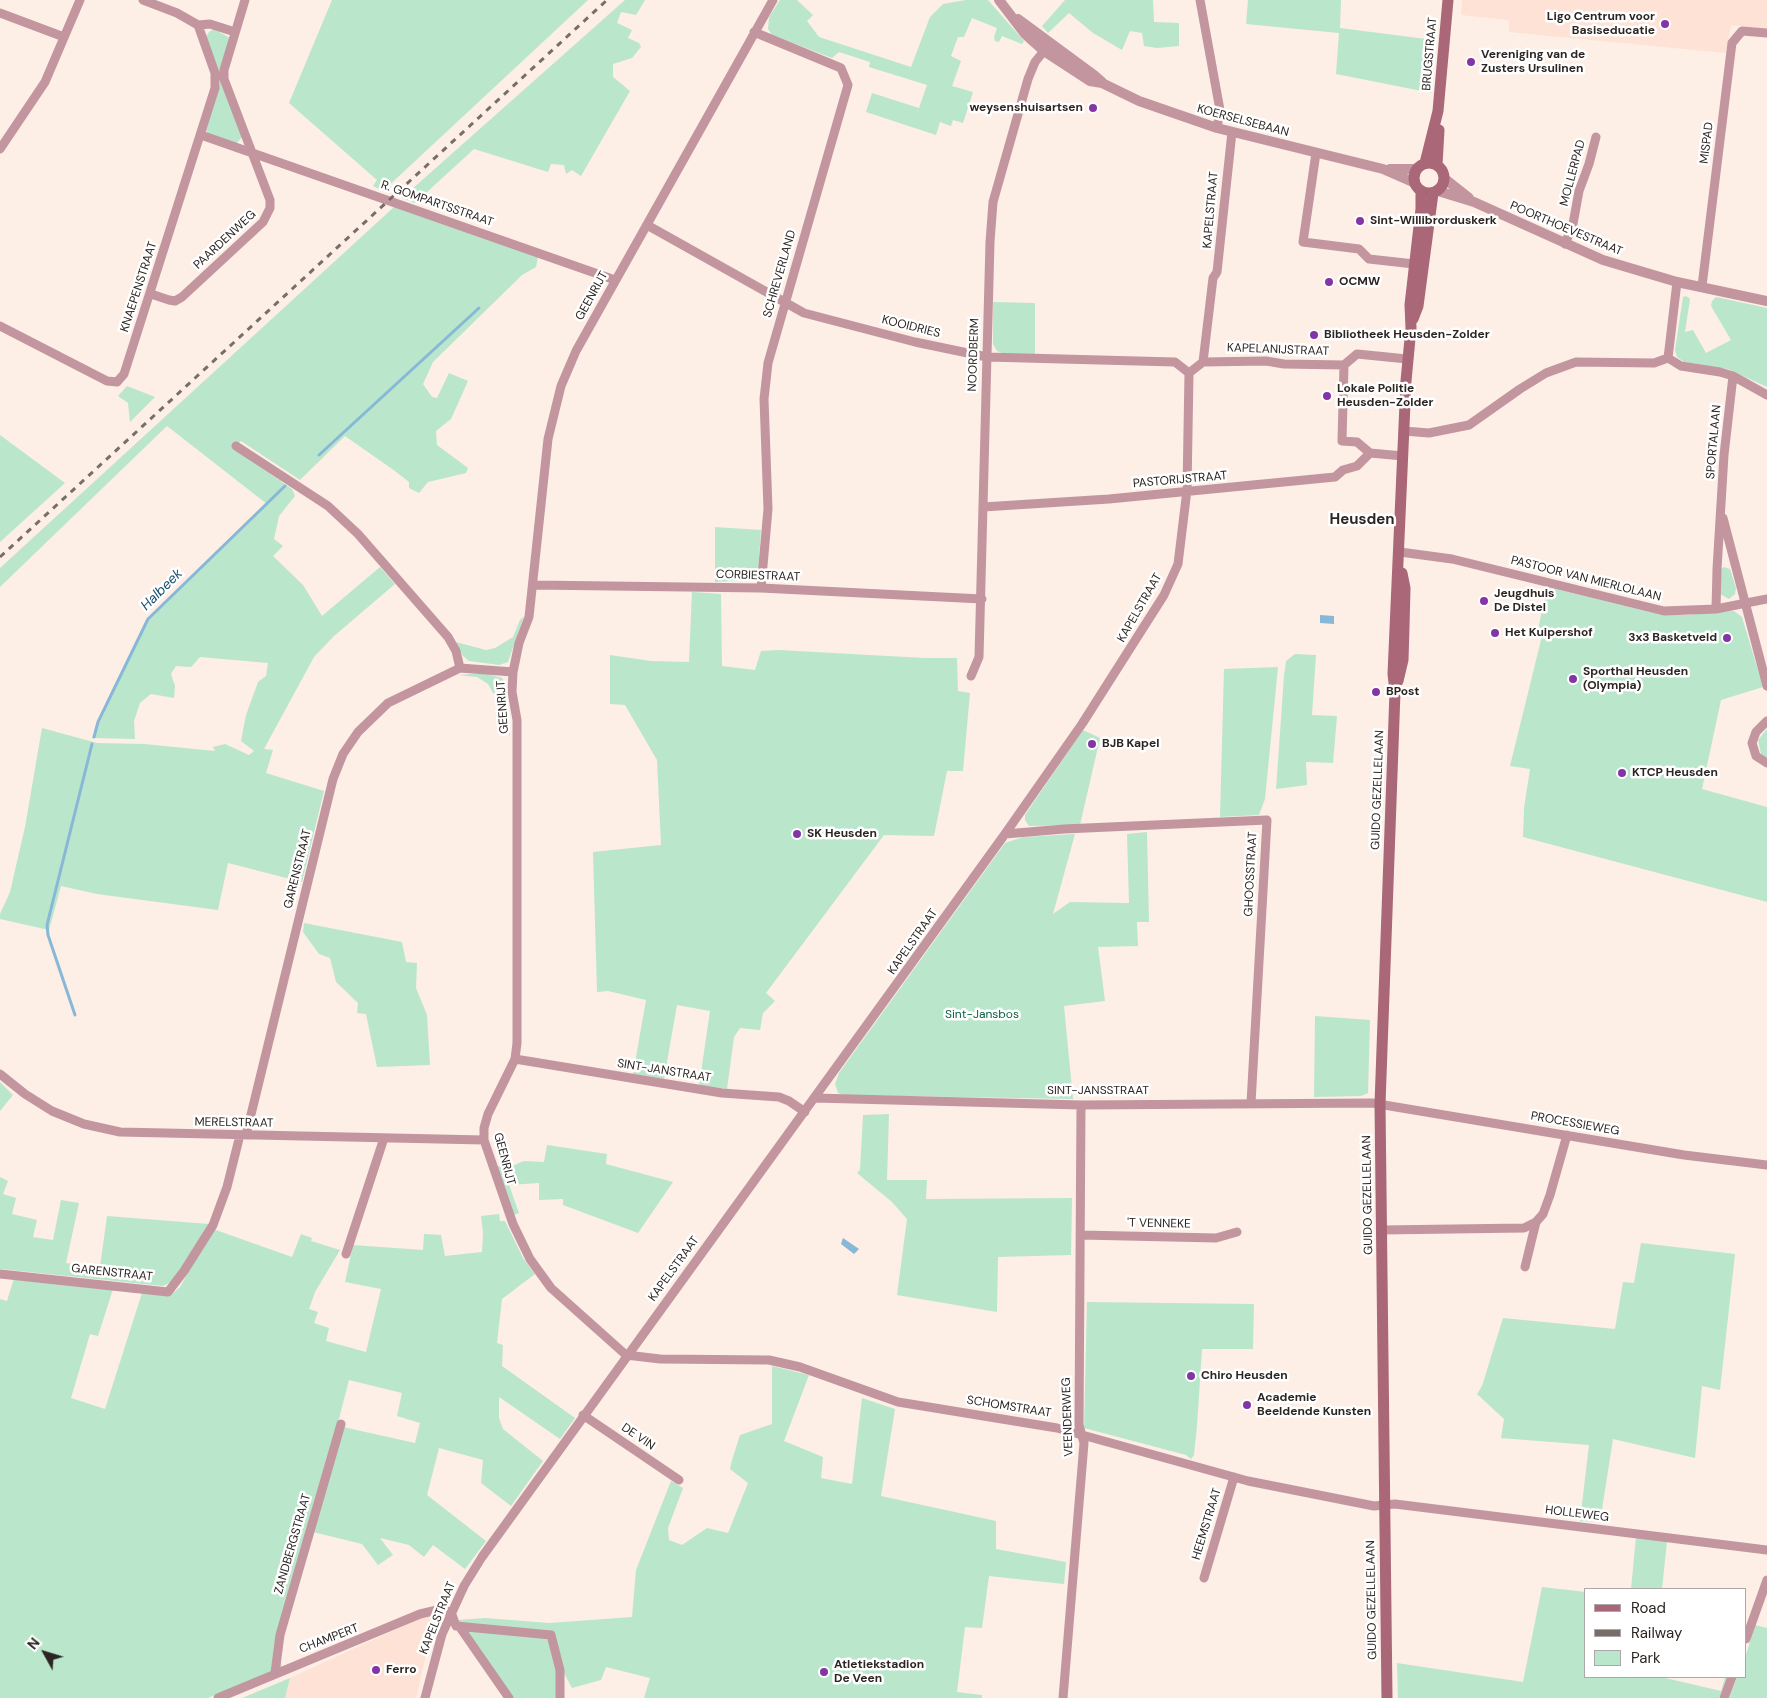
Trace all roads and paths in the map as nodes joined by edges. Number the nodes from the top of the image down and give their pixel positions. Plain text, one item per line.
1 (80, 0) edge
2 (143, 0) edge
3 (246, 0) edge
4 (773, 0) edge
5 (999, 0) edge
6 (1200, 0) edge
7 (1448, 0) edge
8 (0, 13) edge
9 (198, 25) junction
10 (235, 32) junction
11 (754, 32) junction
12 (1767, 33) edge
13 (64, 37) junction
14 (1047, 47) junction
15 (1438, 111) junction
16 (1217, 128) junction
17 (1232, 132) junction
18 (201, 135) junction
19 (1596, 137) dead end
20 (0, 149) edge
21 (251, 152) junction
22 (1316, 153) junction
23 (1437, 165) junction
24 (1420, 166) junction
25 (1383, 169) junction
26 (1445, 179) junction
27 (1418, 187) junction
28 (1436, 192) junction
29 (1474, 202) junction
30 (647, 225) junction
31 (1565, 244) junction
32 (1414, 264) junction
33 (615, 280) junction
34 (1677, 282) junction
35 (1702, 286) junction
36 (151, 294) junction
37 (1767, 301) edge
38 (784, 304) junction
39 (0, 326) edge
40 (1410, 328) junction
41 (987, 358) junction
42 (1668, 358) junction
43 (1407, 359) junction
44 (1204, 362) junction
45 (1344, 365) junction
46 (1190, 373) junction
47 (1733, 376) junction
48 (1767, 395) edge
49 (1404, 432) junction
50 (236, 446) dead end
51 (1370, 454) junction
52 (1403, 456) junction
53 (1187, 490) junction
54 (984, 507) junction
55 (1721, 510) junction
56 (1400, 555) junction
57 (534, 584) junction
58 (762, 588) junction
59 (982, 599) junction
60 (1767, 599) edge
61 (1744, 603) junction
62 (1716, 609) junction
63 (460, 668) junction
64 (513, 672) junction
65 (971, 676) dead end
66 (1767, 686) edge
67 (1767, 721) edge
68 (1767, 763) edge
69 (1005, 834) junction
70 (515, 1059) junction
71 (0, 1074) edge
72 (815, 1098) junction
73 (1251, 1103) junction
74 (1380, 1104) junction
75 (1081, 1105) junction
76 (805, 1112) junction
77 (243, 1135) junction
78 (1567, 1135) junction
79 (384, 1138) junction
80 (484, 1140) junction
81 (1767, 1165) edge
82 (1536, 1222) junction
83 (1382, 1230) junction
84 (1236, 1232) dead end
85 (1081, 1235) junction
86 (346, 1254) dead end
87 (1525, 1267) dead end
88 (0, 1274) edge
89 (626, 1355) junction
90 (583, 1415) junction
91 (340, 1424) dead end
92 (1081, 1433) junction
93 (1234, 1477) junction
94 (679, 1480) dead end
95 (1385, 1505) junction
96 (1767, 1550) edge
97 (1204, 1578) dead end
98 (1767, 1580) edge
99 (451, 1612) junction
100 (459, 1626) junction
101 (1747, 1636) edge
102 (275, 1672) junction
103 (1732, 1678) edge
104 (218, 1698) edge
105 (425, 1698) edge
106 (509, 1698) edge
107 (560, 1698) edge
108 (1063, 1698) edge
109 (1387, 1698) edge
110 (1724, 1698) edge

1 - 13 street
2 - 9 street
3 - 10 street
4 - 11 street, GEENRIJT
5 - 14 street, KOERSELSEBAAN
6 - 16 street
7 - 15 main road, BRUGSTRAAT
8 - 13 street
9 - 10 street
9 - 18 street, KNAEPENSTRAAT
10 - 21 street, PAARDENWEG
11 - 30 street, GEENRIJT
11 - 38 street, SCHREVERLAND
12 - 35 street, MISPAD
13 - 20 street
14 - 16 street, KOERSELSEBAAN
14 - 41 street, NOORDBERM
15 - 23 main road, BRUGSTRAAT
15 - 24 main road, BRUGSTRAAT
16 - 17 street, KOERSELSEBAAN
17 - 22 street, KOERSELSEBAAN
17 - 44 street, KAPELSTRAAT
18 - 21 street, R. GOMPARTSSTRAAT
18 - 36 street, KNAEPENSTRAAT
19 - 31 street, MOLLERPAD
21 - 33 street, R. GOMPARTSSTRAAT
21 - 36 street, PAARDENWEG
22 - 25 street, KOERSELSEBAAN
22 - 32 street
23 - 24 main road
23 - 26 main road
24 - 25 street, KOERSELSEBAAN
24 - 27 main road, BRUGSTRAAT
25 - 27 street, KOERSELSEBAAN
26 - 28 main road
26 - 29 street, POORTHOEVESTRAAT
27 - 28 main road
27 - 32 main road, BRUGSTRAAT
28 - 29 street, POORTHOEVESTRAAT
28 - 40 main road
29 - 31 street, POORTHOEVESTRAAT
30 - 33 street, GEENRIJT
30 - 38 street, KOOIDRIES
31 - 34 street, POORTHOEVESTRAAT
32 - 40 main road, BRUGSTRAAT
33 - 57 street, GEENRIJT
34 - 35 street, POORTHOEVESTRAAT
34 - 42 street
35 - 37 street, POORTHOEVESTRAAT
36 - 39 street, KNAEPENSTRAAT
38 - 41 street, KOOIDRIES
38 - 58 street, SCHREVERLAND
40 - 43 main road, GUIDO GEZELLELAAN
41 - 46 street, KOOIDRIES
41 - 54 street, NOORDBERM
42 - 47 street
42 - 49 street
43 - 45 street, KAPELANIJSTRAAT
43 - 49 main road, GUIDO GEZELLELAAN
44 - 45 street, KAPELANIJSTRAAT
44 - 46 street
45 - 51 street
46 - 53 street, KAPELSTRAAT
47 - 48 street
47 - 55 street, SPORTALAAN
49 - 52 main road, GUIDO GEZELLELAAN
50 - 63 street
51 - 52 street
51 - 53 street, PASTORIJSTRAAT
52 - 56 main road, GUIDO GEZELLELAAN
53 - 54 street, PASTORIJSTRAAT
53 - 69 street, KAPELSTRAAT
54 - 59 street, NOORDBERM
55 - 61 street, SPORTALAAN
55 - 62 street, SPORTALAAN
56 - 62 street, PASTOOR VAN MIERLOLAAN
56 - 74 main road, GUIDO GEZELLELAAN
57 - 58 street, CORBIESTRAAT
57 - 64 street, GEENRIJT
58 - 59 street, CORBIESTRAAT
59 - 65 street, NOORDBERM
60 - 61 street, PASTOOR VAN MIERLOLAAN
61 - 62 street, PASTOOR VAN MIERLOLAAN
61 - 66 street, SPORTALAAN
63 - 64 street
63 - 77 street, GARENSTRAAT
64 - 70 street, GEENRIJT
67 - 68 street
69 - 72 street, KAPELSTRAAT
69 - 73 street, GHOOSSTRAAT
70 - 76 street, SINT-JANSTRAAT
70 - 80 street, GEENRIJT
71 - 77 street, MERELSTRAAT
72 - 75 street, SINT-JANSSTRAAT
72 - 76 street, KAPELSTRAAT
73 - 74 street, SINT-JANSSTRAAT
73 - 75 street, SINT-JANSSTRAAT
74 - 78 street, PROCESSIEWEG
74 - 83 main road, GUIDO GEZELLELAAN
75 - 85 street, VEENDERWEG
76 - 89 street, KAPELSTRAAT
77 - 79 street, MERELSTRAAT
77 - 88 street, GARENSTRAAT
78 - 81 street, PROCESSIEWEG
78 - 82 street
79 - 80 street, MERELSTRAAT
79 - 86 street
80 - 89 street, GEENRIJT
82 - 83 street
82 - 87 street
83 - 95 main road, GUIDO GEZELLELAAN
84 - 85 street, 'T VENNEKE
85 - 92 street, VEENDERWEG
89 - 90 street, KAPELSTRAAT
89 - 92 street, SCHOMSTRAAT
90 - 94 street, DE VIN
90 - 99 street, KAPELSTRAAT
91 - 102 street, ZANDBERGSTRAAT
92 - 93 street, SCHOMSTRAAT
92 - 108 street, VEENDERWEG
93 - 95 street, SCHOMSTRAAT
93 - 97 street, HEEMSTRAAT
95 - 96 street, HOLLEWEG
95 - 109 main road, GUIDO GEZELLELAAN
98 - 101 street
99 - 100 street
99 - 102 street, CHAMPERT
99 - 105 street, KAPELSTRAAT
100 - 106 street
100 - 107 street
102 - 104 street, CHAMPERT
103 - 110 street

